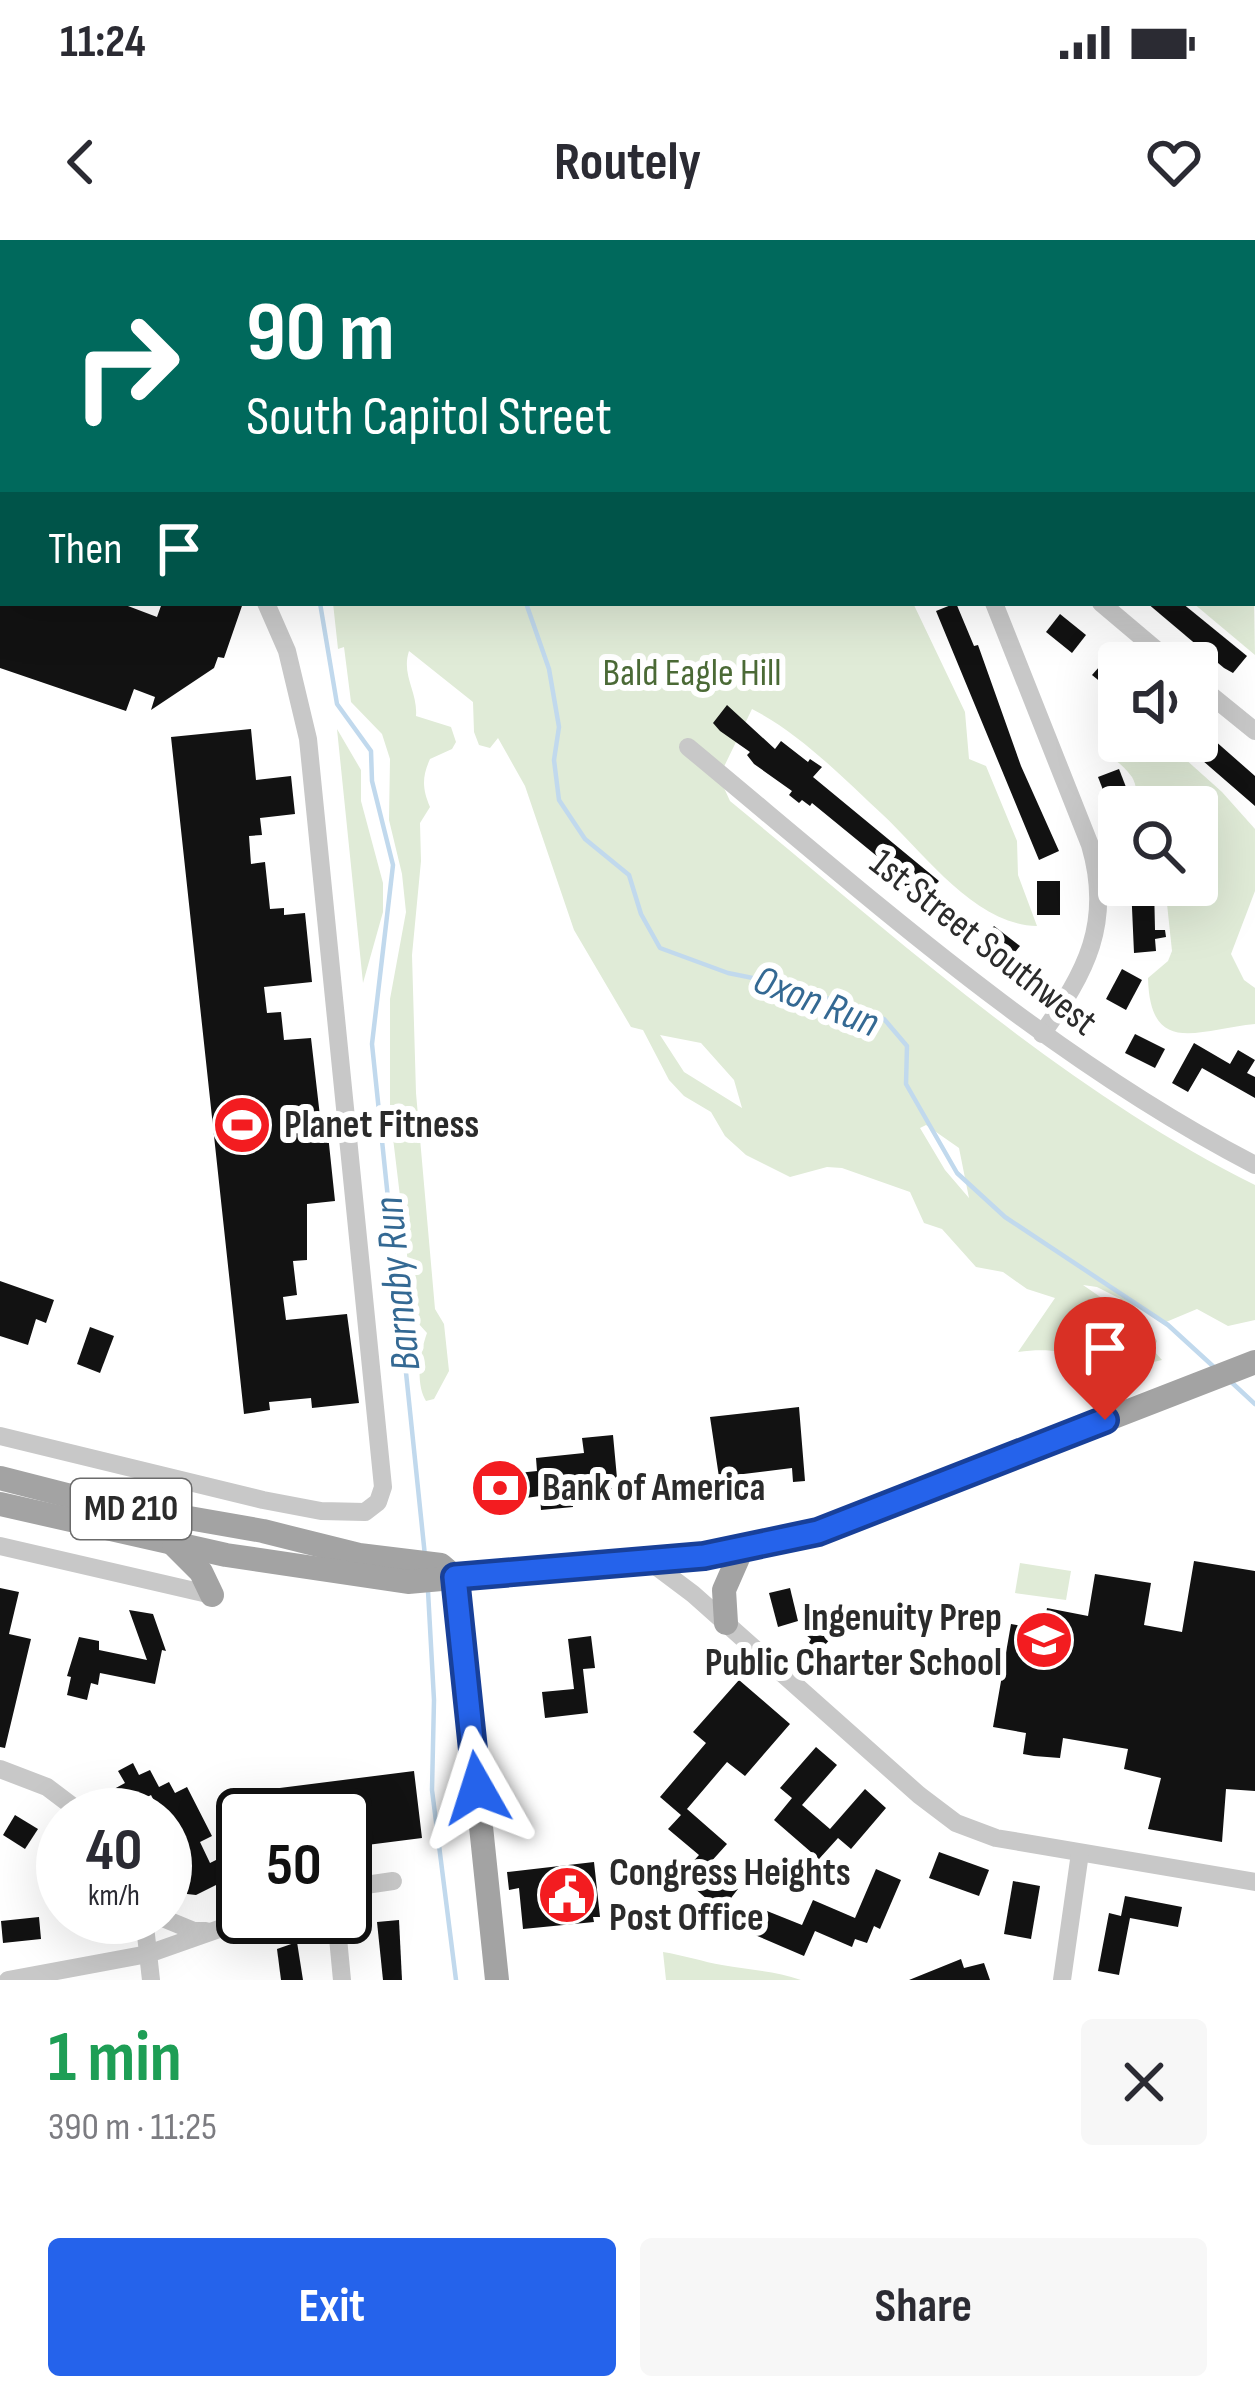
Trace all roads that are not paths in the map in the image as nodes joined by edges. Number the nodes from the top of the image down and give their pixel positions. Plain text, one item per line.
1 (267, 606) edge
2 (995, 606) edge
3 (1105, 606) edge
4 (1147, 642) edge
5 (1218, 701) edge
6 (1255, 731) edge
7 (688, 747) dead end
8 (1042, 1034) junction
9 (1255, 1166) edge
10 (1255, 1362) edge
11 (0, 1436) edge
12 (0, 1478) edge
13 (227, 1492) junction
14 (0, 1504) edge
15 (263, 1532) junction
16 (173, 1544) junction
17 (0, 1546) edge
18 (742, 1549) junction
19 (262, 1558) junction
20 (649, 1561) junction
21 (405, 1572) junction
22 (446, 1574) junction
23 (212, 1594) junction
24 (726, 1623) junction
25 (0, 1769) edge
26 (48, 1788) edge
27 (1080, 1853) junction
28 (393, 1881) dead end
29 (1255, 1882) edge
30 (372, 1884) edge
31 (216, 1932) edge
32 (147, 1944) edge
33 (339, 1944) edge
34 (148, 1954) junction
35 (8, 1980) edge
36 (151, 1980) edge
37 (342, 1980) edge
38 (497, 1980) edge
39 (1062, 1980) edge

1 - 13 street
2 - 8 street
3 - 4 street
5 - 6 street
7 - 8 street, 1st Street Southwest
8 - 9 street, 1st Street Southwest
10 - 18 main road
11 - 13 street
12 - 15 main road, MD 210
13 - 15 street
14 - 16 main road, MD 210
15 - 21 main road, MD 210
16 - 19 main road, MD 210
16 - 23 main road
17 - 23 street
18 - 20 main road
18 - 24 main road
19 - 21 main road, MD 210
19 - 23 main road
20 - 22 main road
20 - 24 street
21 - 22 main road, MD 210
22 - 38 main road
24 - 27 street
25 - 26 street
27 - 29 street
27 - 39 street
28 - 30 street
31 - 34 street
32 - 34 street
33 - 37 street
34 - 35 street
34 - 36 street

